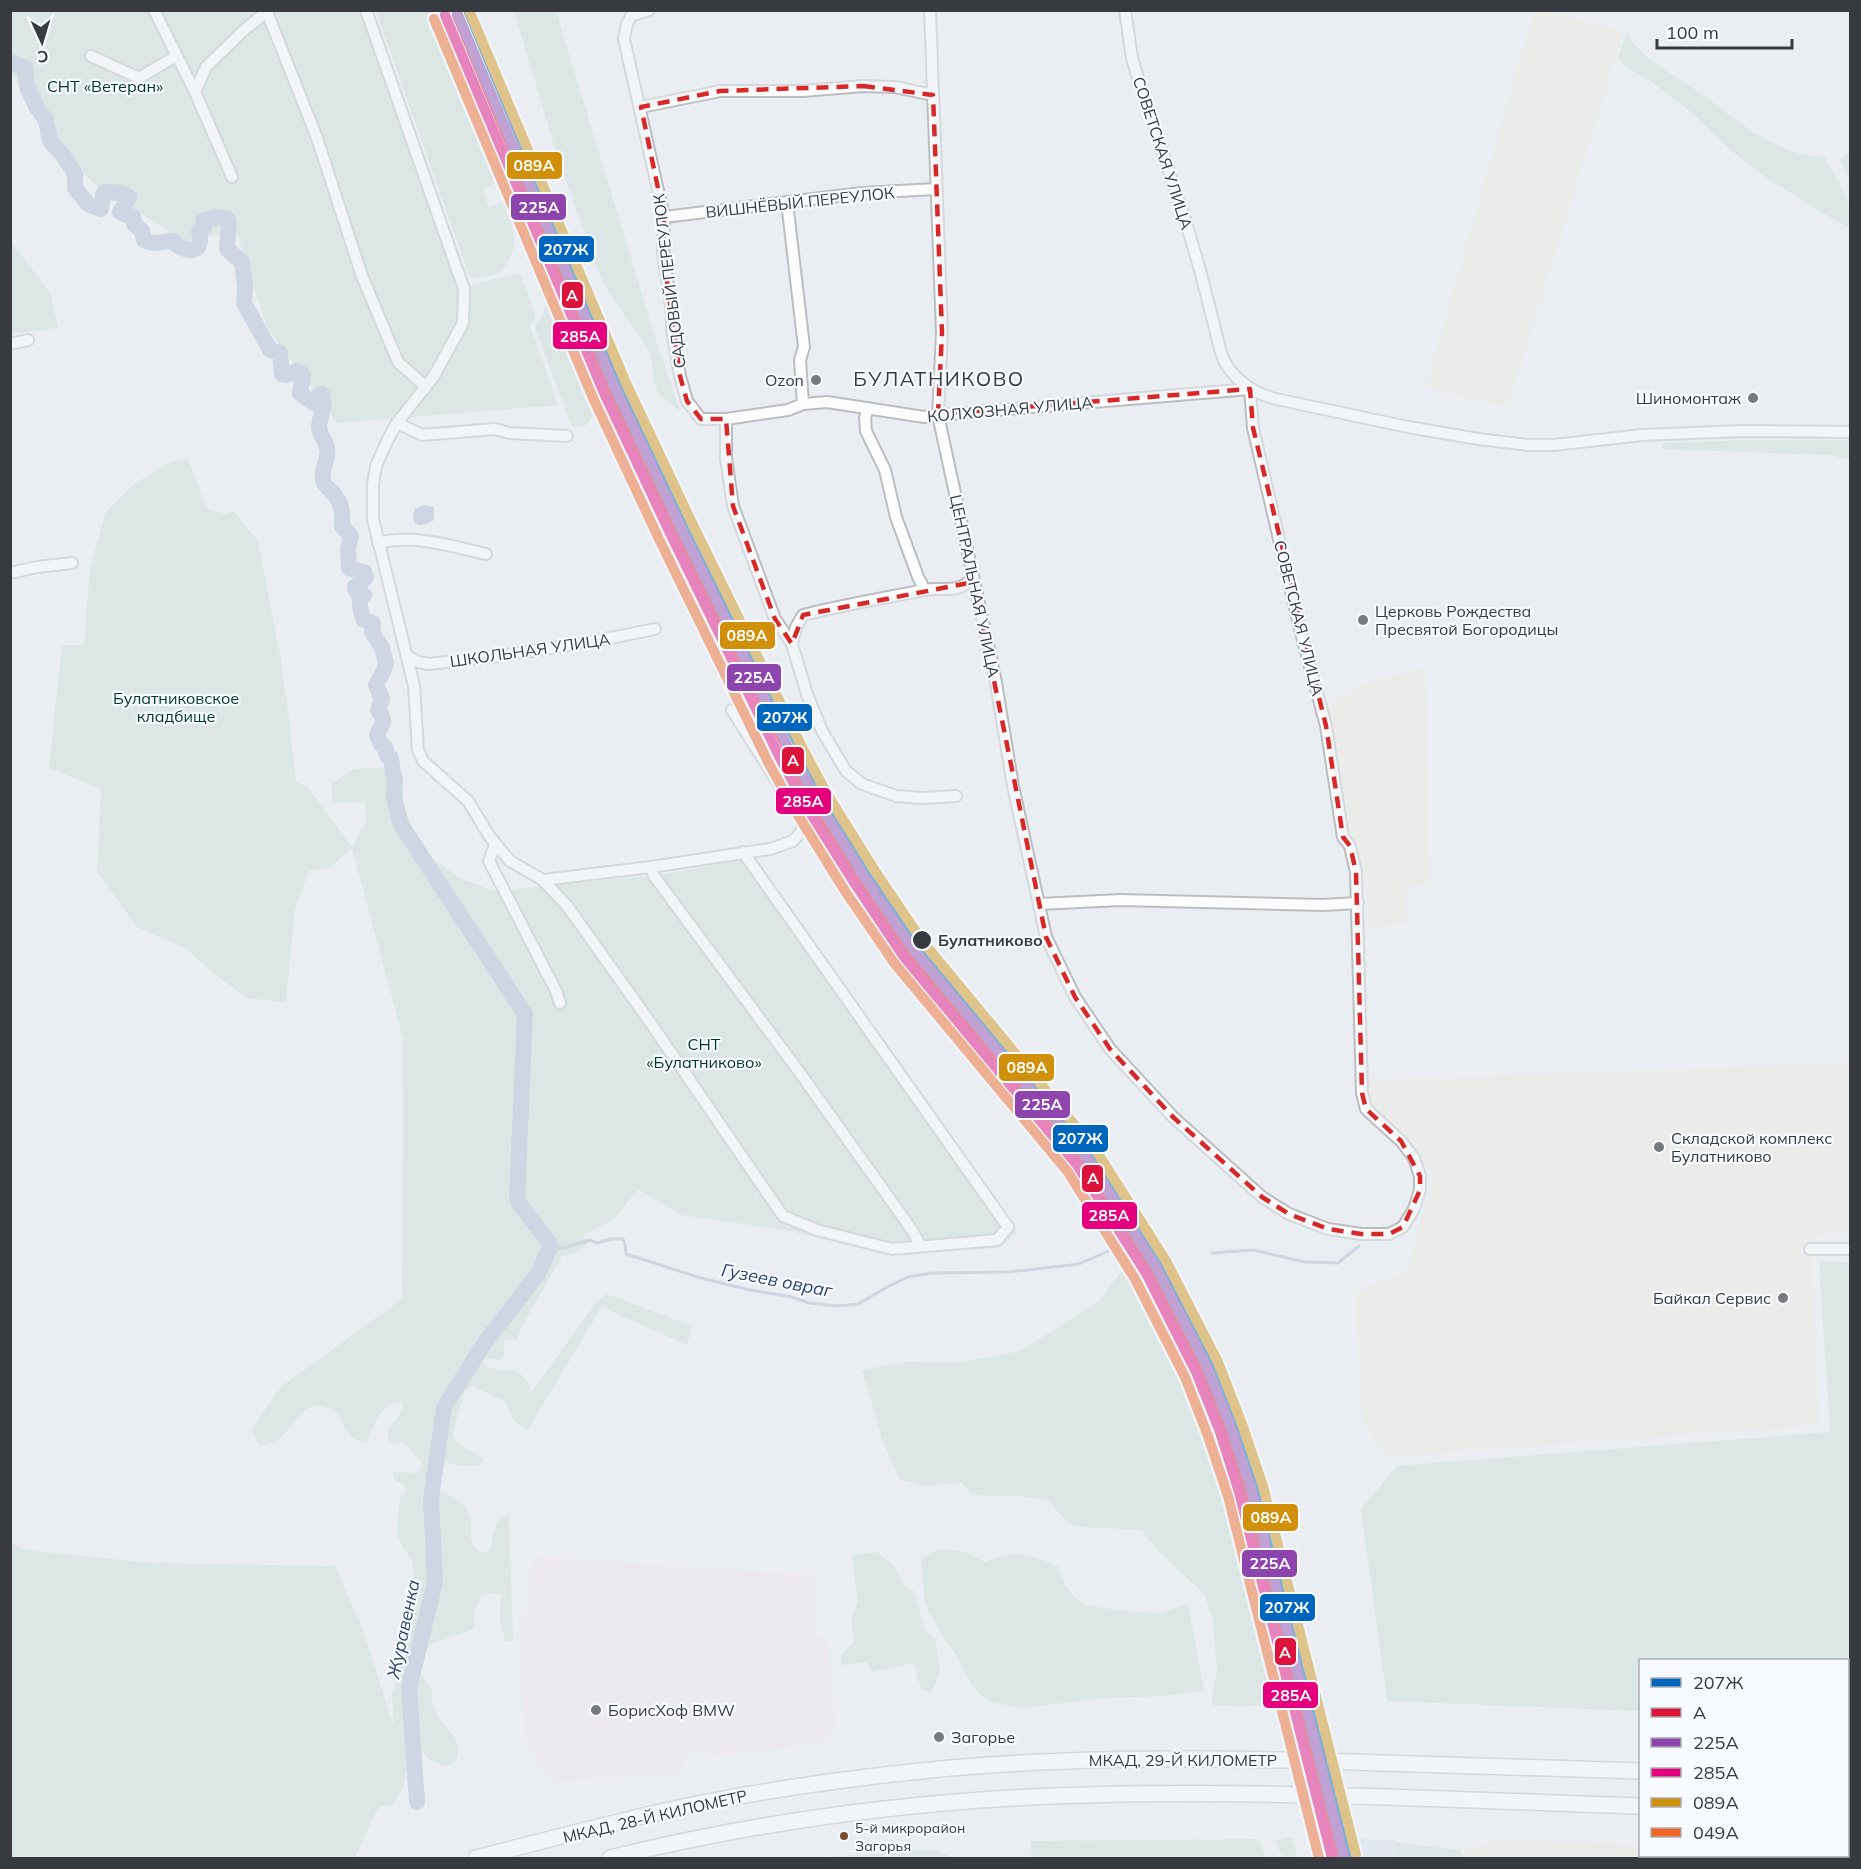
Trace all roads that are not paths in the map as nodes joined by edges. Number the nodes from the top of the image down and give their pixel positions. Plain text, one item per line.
1 (154, 10) edge
2 (366, 10) edge
3 (649, 10) edge
4 (930, 10) edge
5 (1125, 10) edge
6 (268, 11) edge
7 (91, 56) dead end
8 (176, 56) junction
9 (195, 92) junction
10 (933, 95) junction
11 (641, 107) junction
12 (232, 177) dead end
13 (936, 189) junction
14 (787, 202) junction
15 (664, 217) junction
16 (28, 340) dead end
17 (10, 344) edge
18 (426, 387) junction
19 (1250, 389) junction
20 (803, 404) junction
21 (868, 408) junction
22 (938, 415) junction
23 (701, 419) joint
24 (726, 419) junction
25 (398, 423) junction
26 (1851, 432) edge
27 (567, 436) dead end
28 (378, 543) junction
29 (486, 554) dead end
30 (72, 563) dead end
31 (10, 573) edge
32 (973, 578) junction
33 (925, 590) junction
34 (656, 629) dead end
35 (792, 644) junction
36 (406, 655) junction
37 (732, 711) dead end
38 (956, 796) dead end
39 (499, 848) junction
40 (743, 852) junction
41 (651, 867) junction
42 (543, 880) junction
43 (1358, 903) junction
44 (1039, 904) junction
45 (560, 1003) dead end
46 (920, 1245) junction
47 (1810, 1249) dead end
48 (1851, 1249) edge
49 (1639, 1771) edge
50 (835, 1781) joint
51 (1639, 1806) edge
52 (839, 1816) joint
53 (476, 1858) edge
54 (610, 1858) edge

1 - 8 street
2 - 18 street
3 - 11 street, САДОВЫЙ ПЕРЕУЛОК
4 - 10 street, ЦЕНТРАЛЬНАЯ УЛИЦА
5 - 19 street, СОВЕТСКАЯ УЛИЦА
6 - 9 street
6 - 18 street
7 - 8 street
8 - 9 street
9 - 12 street
10 - 11 street
10 - 13 street, ЦЕНТРАЛЬНАЯ УЛИЦА
11 - 15 street, САДОВЫЙ ПЕРЕУЛОК
13 - 14 street, ВИШНЁВЫЙ ПЕРЕУЛОК
13 - 22 street, ЦЕНТРАЛЬНАЯ УЛИЦА
14 - 15 street, ВИШНЁВЫЙ ПЕРЕУЛОК
14 - 20 street
15 - 23 street, САДОВЫЙ ПЕРЕУЛОК
16 - 17 street
18 - 25 street
19 - 22 street, КОЛХОЗНАЯ УЛИЦА
19 - 26 street, СОВЕТСКАЯ УЛИЦА
19 - 43 street, СОВЕТСКАЯ УЛИЦА
20 - 21 street, КОЛХОЗНАЯ УЛИЦА
20 - 24 street, КОЛХОЗНАЯ УЛИЦА
21 - 22 street, КОЛХОЗНАЯ УЛИЦА
21 - 33 street
22 - 32 street, ЦЕНТРАЛЬНАЯ УЛИЦА
23 - 24 street, КОЛХОЗНАЯ УЛИЦА
24 - 35 street
25 - 27 street
25 - 28 street
28 - 29 street
28 - 36 street
30 - 31 street
32 - 33 street
32 - 44 street, ЦЕНТРАЛЬНАЯ УЛИЦА
33 - 35 street
34 - 36 street, ШКОЛЬНАЯ УЛИЦА
35 - 38 street
36 - 39 street
37 - 40 street
39 - 42 street
39 - 45 street
40 - 41 street
40 - 46 street
41 - 42 street
41 - 46 street
42 - 46 street
43 - 44 street
43 - 44 street, ЦЕНТРАЛЬНАЯ УЛИЦА
47 - 48 street
49 - 50 highway, МКАД, 29-Й КИЛОМЕТР
50 - 53 highway, МКАД, 28-Й КИЛОМЕТР
51 - 52 highway, МКАД, 29-Й КИЛОМЕТР
52 - 54 highway, МКАД, 28-Й КИЛОМЕТР

